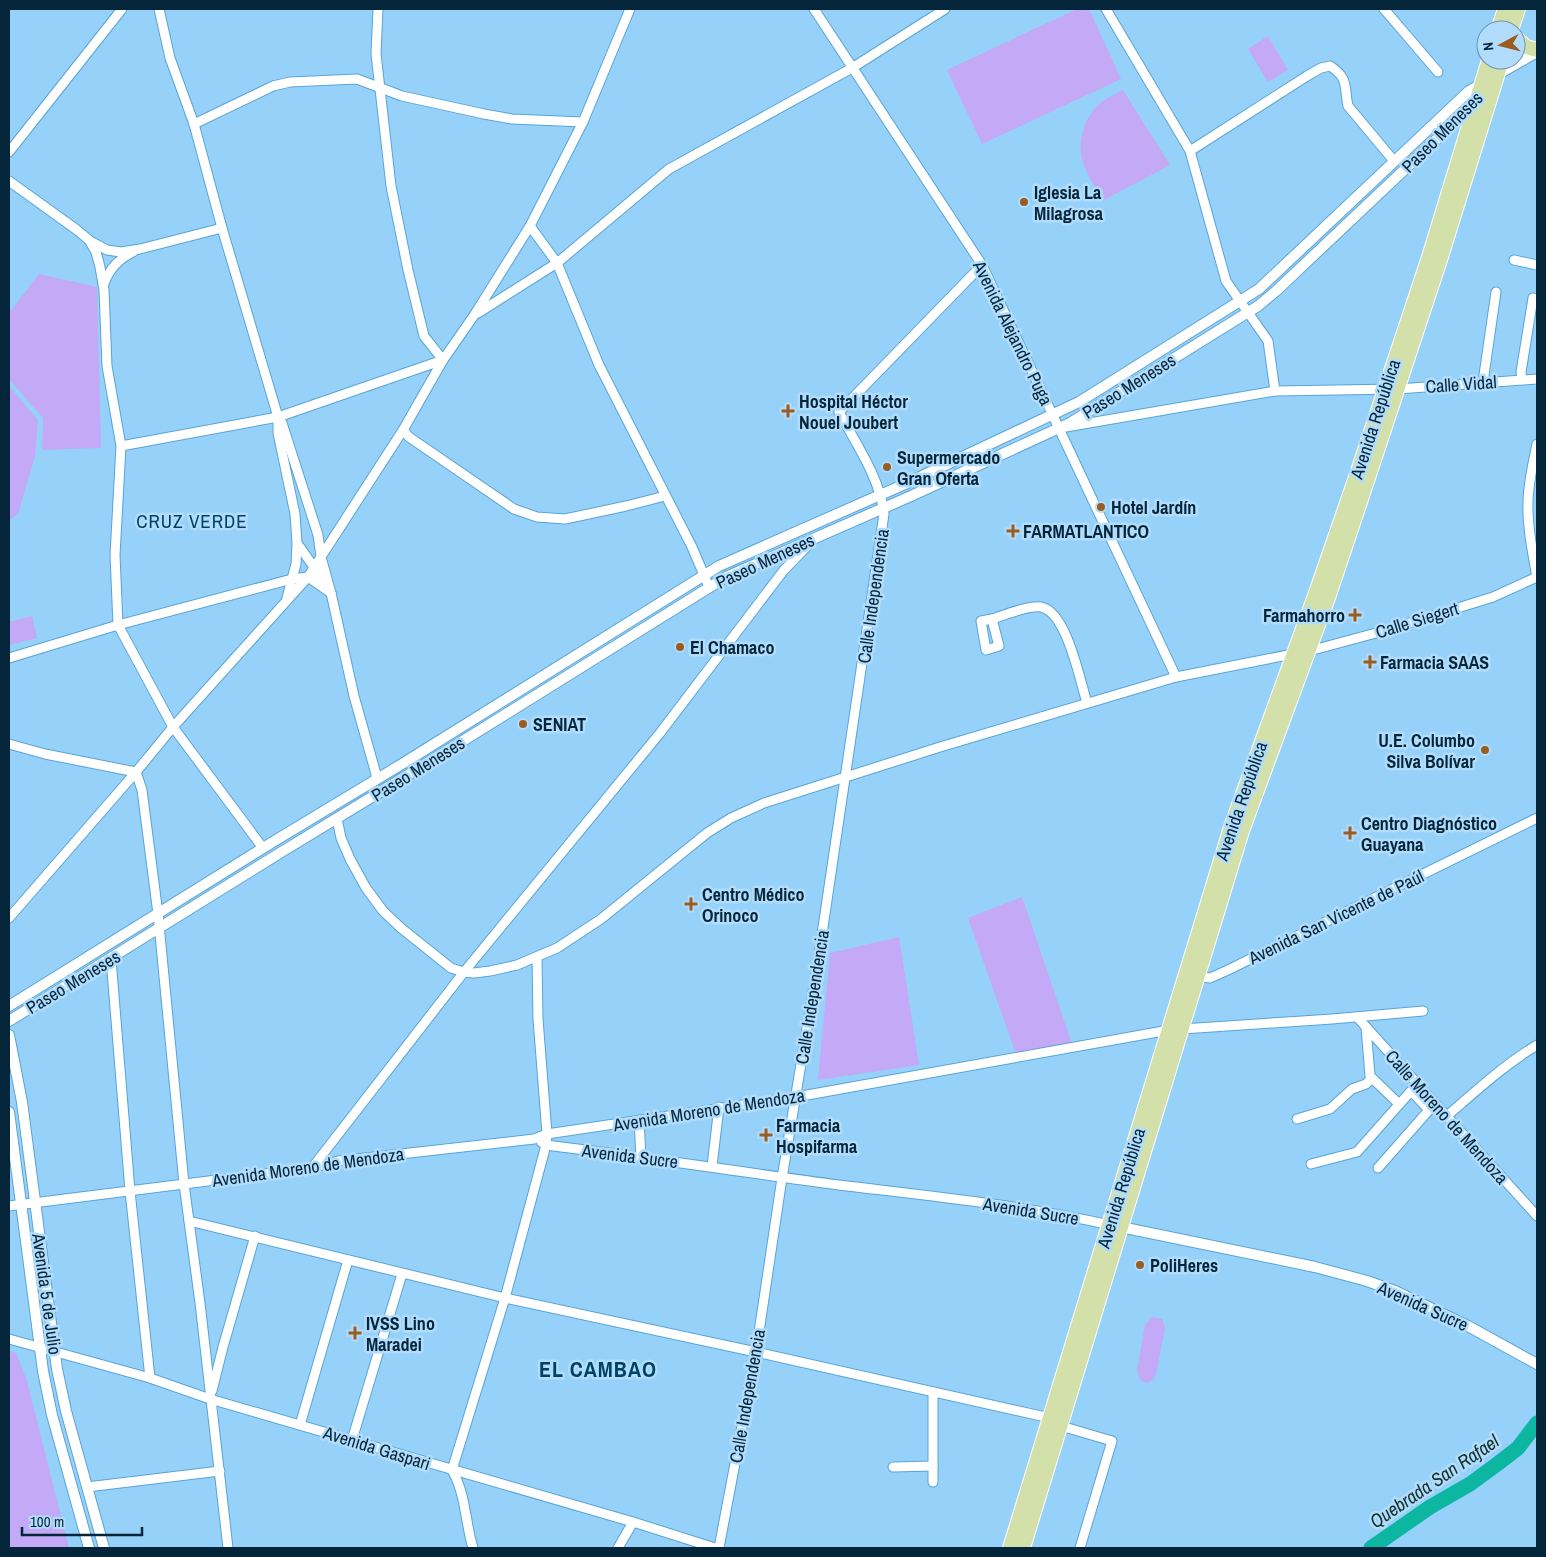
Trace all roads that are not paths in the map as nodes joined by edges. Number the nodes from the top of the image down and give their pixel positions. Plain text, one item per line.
1 (122, 9) edge
2 (159, 9) edge
3 (378, 9) edge
4 (630, 9) edge
5 (814, 9) edge
6 (945, 9) edge
7 (1106, 9) edge
8 (1384, 9) edge
9 (1526, 47) edge
10 (1537, 54) edge
11 (852, 68) junction
12 (1486, 70) edge
13 (1498, 70) edge
14 (1438, 72) dead end
15 (1497, 74) junction
16 (1482, 82) junction
17 (381, 88) junction
18 (1476, 102) junction
19 (583, 122) junction
20 (194, 124) junction
21 (9, 152) edge
22 (1190, 152) junction
23 (1394, 161) junction
24 (9, 182) edge
25 (530, 226) junction
26 (222, 228) junction
27 (89, 240) junction
28 (140, 249) junction
29 (1514, 260) dead end
30 (556, 263) junction
31 (982, 265) junction
32 (1537, 265) edge
33 (103, 287) junction
34 (1496, 292) dead end
35 (1533, 298) dead end
36 (1241, 301) junction
37 (1247, 313) junction
38 (476, 314) junction
39 (443, 360) junction
40 (1537, 379) edge
41 (1522, 380) junction
42 (1485, 382) junction
43 (1391, 389) junction
44 (1275, 391) junction
45 (1053, 416) junction
46 (278, 417) junction
47 (1058, 428) junction
48 (403, 430) junction
49 (1537, 444) edge
50 (121, 446) junction
51 (665, 496) junction
52 (882, 501) junction
53 (318, 535) junction
54 (816, 537) junction
55 (297, 542) junction
56 (321, 557) junction
57 (314, 566) junction
58 (704, 575) junction
59 (308, 577) junction
60 (1537, 578) edge
61 (292, 579) junction
62 (269, 585) junction
63 (709, 587) junction
64 (331, 593) junction
65 (286, 602) junction
66 (992, 619) dead end
67 (118, 625) junction
68 (1301, 653) junction
69 (9, 658) edge
70 (1176, 677) junction
71 (1087, 703) junction
72 (172, 727) junction
73 (9, 744) edge
74 (136, 772) junction
75 (846, 778) junction
76 (376, 780) junction
77 (336, 818) junction
78 (1537, 818) edge
79 (261, 849) junction
80 (158, 914) junction
81 (9, 918) edge
82 (159, 929) junction
83 (536, 958) junction
84 (111, 959) junction
85 (464, 972) junction
86 (1192, 976) junction
87 (9, 1006) edge
88 (1422, 1010) dead end
89 (1357, 1017) junction
90 (9, 1021) edge
91 (1366, 1027) junction
92 (1176, 1029) junction
93 (9, 1036) edge
94 (1537, 1045) edge
95 (1372, 1078) junction
96 (796, 1097) junction
97 (1399, 1104) junction
98 (719, 1107) junction
99 (9, 1112) edge
100 (1447, 1116) junction
101 (1297, 1119) dead end
102 (639, 1120) junction
103 (547, 1134) junction
104 (534, 1139) junction
105 (546, 1145) junction
106 (641, 1157) junction
107 (1311, 1164) dead end
108 (712, 1166) junction
109 (312, 1168) junction
110 (1378, 1168) dead end
111 (782, 1178) junction
112 (184, 1184) junction
113 (130, 1191) junction
114 (35, 1203) junction
115 (21, 1204) junction
116 (9, 1206) edge
117 (1537, 1216) edge
118 (189, 1220) junction
119 (1116, 1226) junction
120 (255, 1236) junction
121 (348, 1260) junction
122 (402, 1274) junction
123 (505, 1298) junction
124 (9, 1339) edge
125 (40, 1349) junction
126 (55, 1352) junction
127 (756, 1352) junction
128 (1536, 1363) edge
129 (150, 1378) junction
130 (933, 1392) junction
131 (210, 1399) junction
132 (1055, 1422) junction
133 (300, 1425) junction
134 (352, 1440) junction
135 (933, 1466) junction
136 (893, 1467) dead end
137 (452, 1470) junction
138 (220, 1471) junction
139 (933, 1482) dead end
140 (87, 1487) junction
141 (633, 1522) junction
142 (88, 1548) edge
143 (104, 1548) edge
144 (228, 1548) edge
145 (473, 1548) edge
146 (618, 1548) edge
147 (715, 1548) edge
148 (719, 1548) edge
149 (1010, 1548) edge
150 (1023, 1548) edge
151 (1080, 1548) edge

1 - 21 street
2 - 20 street
3 - 17 street
4 - 19 street
5 - 11 street, Avenida Alejandro Puga
6 - 11 street
7 - 22 street
8 - 14 street
9 - 10 main road
10 - 15 street
11 - 30 street
11 - 31 street, Avenida Alejandro Puga
12 - 16 main road, Avenida República
13 - 15 main road, Avenida República
15 - 16 street, Paseo Meneses
15 - 18 street, Paseo Meneses
15 - 43 main road, Avenida República
16 - 18 main road, Avenida República
16 - 23 street, Paseo Meneses
17 - 19 street
17 - 20 street
17 - 39 street
18 - 37 street, Paseo Meneses
18 - 43 main road, Avenida República
19 - 25 street
20 - 26 street
22 - 23 street
22 - 36 street
23 - 36 street, Paseo Meneses
24 - 27 street
25 - 30 street
25 - 38 street
26 - 28 street
26 - 46 street
27 - 28 street
27 - 33 street
28 - 33 street
29 - 32 street
30 - 38 street
30 - 51 street
31 - 45 street, Avenida Alejandro Puga
31 - 52 street
33 - 50 street
34 - 42 street
35 - 41 street
36 - 37 street
36 - 45 street, Paseo Meneses
37 - 44 street
37 - 47 street, Paseo Meneses
38 - 39 street
39 - 46 street
39 - 48 street
40 - 41 street, Calle Vidal
41 - 42 street, Calle Vidal
42 - 43 street, Calle Vidal
43 - 44 street, Calle Vidal
43 - 68 main road, Avenida República
44 - 47 street, Calle Vidal
45 - 47 street, Avenida Alejandro Puga
45 - 52 street, Paseo Meneses
46 - 50 street
46 - 53 street
46 - 55 street
47 - 52 street, Paseo Meneses
47 - 70 street, Avenida Alejandro Puga
48 - 51 street
48 - 56 street
49 - 60 street
50 - 67 street
51 - 58 street
52 - 54 street, Paseo Meneses
52 - 58 street, Paseo Meneses
52 - 75 street, Calle Independencia
53 - 55 street
53 - 56 street
54 - 63 street, Paseo Meneses
54 - 85 street
55 - 57 street
55 - 61 street
56 - 57 street
56 - 64 street
57 - 59 street
57 - 64 street
58 - 63 street
58 - 76 street, Paseo Meneses
59 - 61 street
59 - 64 street
59 - 65 street
60 - 68 street, Calle Siegert
61 - 62 street
61 - 65 street
62 - 65 street
62 - 67 street
63 - 77 street, Paseo Meneses
64 - 76 street
65 - 72 street
66 - 71 street
67 - 69 street
67 - 72 street
68 - 70 street, Calle Siegert
68 - 86 main road, Avenida República
70 - 71 street, Calle Siegert
71 - 75 street, Calle Siegert
72 - 74 street
72 - 79 street
73 - 74 street
74 - 80 street
74 - 81 street
75 - 83 street, Calle Siegert
75 - 96 street, Calle Independencia
76 - 79 street, Paseo Meneses
77 - 82 street, Paseo Meneses
77 - 85 street
78 - 86 street, Avenida San Vicente de Paúl
79 - 80 street, Paseo Meneses
80 - 82 street
80 - 87 street, Paseo Meneses
82 - 84 street, Paseo Meneses
82 - 112 street
83 - 85 street, Calle Siegert
83 - 103 street
84 - 90 street, Paseo Meneses
84 - 113 street
85 - 109 street
86 - 92 main road, Avenida República
88 - 89 street
89 - 91 street, Calle Moreno de Mendoza
89 - 92 street
91 - 95 street
91 - 100 street, Calle Moreno de Mendoza
92 - 96 street, Avenida Moreno de Mendoza
92 - 119 main road, Avenida República
93 - 114 street, Avenida 5 de Julio
94 - 100 street
95 - 97 street
95 - 101 street
96 - 98 street, Avenida Moreno de Mendoza
96 - 111 street, Calle Independencia
97 - 107 street
97 - 110 street
98 - 102 street, Avenida Moreno de Mendoza
98 - 108 street
99 - 115 street, Avenida 5 de Julio
100 - 117 street, Calle Moreno de Mendoza
102 - 103 street, Avenida Moreno de Mendoza
102 - 106 street
103 - 104 street, Avenida Moreno de Mendoza
103 - 105 street
104 - 105 street, Avenida Sucre
104 - 109 street, Avenida Moreno de Mendoza
105 - 106 street, Avenida Sucre
105 - 123 street
106 - 108 street, Avenida Sucre
108 - 111 street, Avenida Sucre
109 - 112 street, Avenida Moreno de Mendoza
111 - 119 street, Avenida Sucre
111 - 127 street, Calle Independencia
112 - 113 street, Avenida Moreno de Mendoza
112 - 118 street
113 - 114 street, Avenida Moreno de Mendoza
113 - 129 street
114 - 115 street, Avenida Moreno de Mendoza
114 - 126 street, Avenida 5 de Julio
115 - 116 street, Avenida Moreno de Mendoza
115 - 125 street, Avenida 5 de Julio
118 - 120 street
118 - 131 street
119 - 128 street, Avenida Sucre
119 - 132 main road, Avenida República
120 - 121 street
120 - 131 street
121 - 122 street
121 - 133 street
122 - 123 street
122 - 134 street
123 - 127 street
123 - 137 street
124 - 125 street, Avenida Gaspari
125 - 126 street, Avenida Gaspari
125 - 142 street, Avenida 5 de Julio
126 - 129 street, Avenida Gaspari
126 - 140 street, Avenida 5 de Julio
127 - 130 street
127 - 148 street, Calle Independencia
129 - 131 street, Avenida Gaspari
130 - 132 street
130 - 135 street
131 - 133 street, Avenida Gaspari
131 - 138 street
132 - 149 main road, Avenida República
132 - 150 main road, Avenida República
132 - 151 street
133 - 134 street, Avenida Gaspari
134 - 137 street, Avenida Gaspari
135 - 136 street
135 - 139 street
137 - 141 street, Avenida Gaspari
137 - 145 street
138 - 140 street
138 - 144 street
140 - 143 street, Avenida 5 de Julio
141 - 146 street
141 - 147 street, Avenida Gaspari

